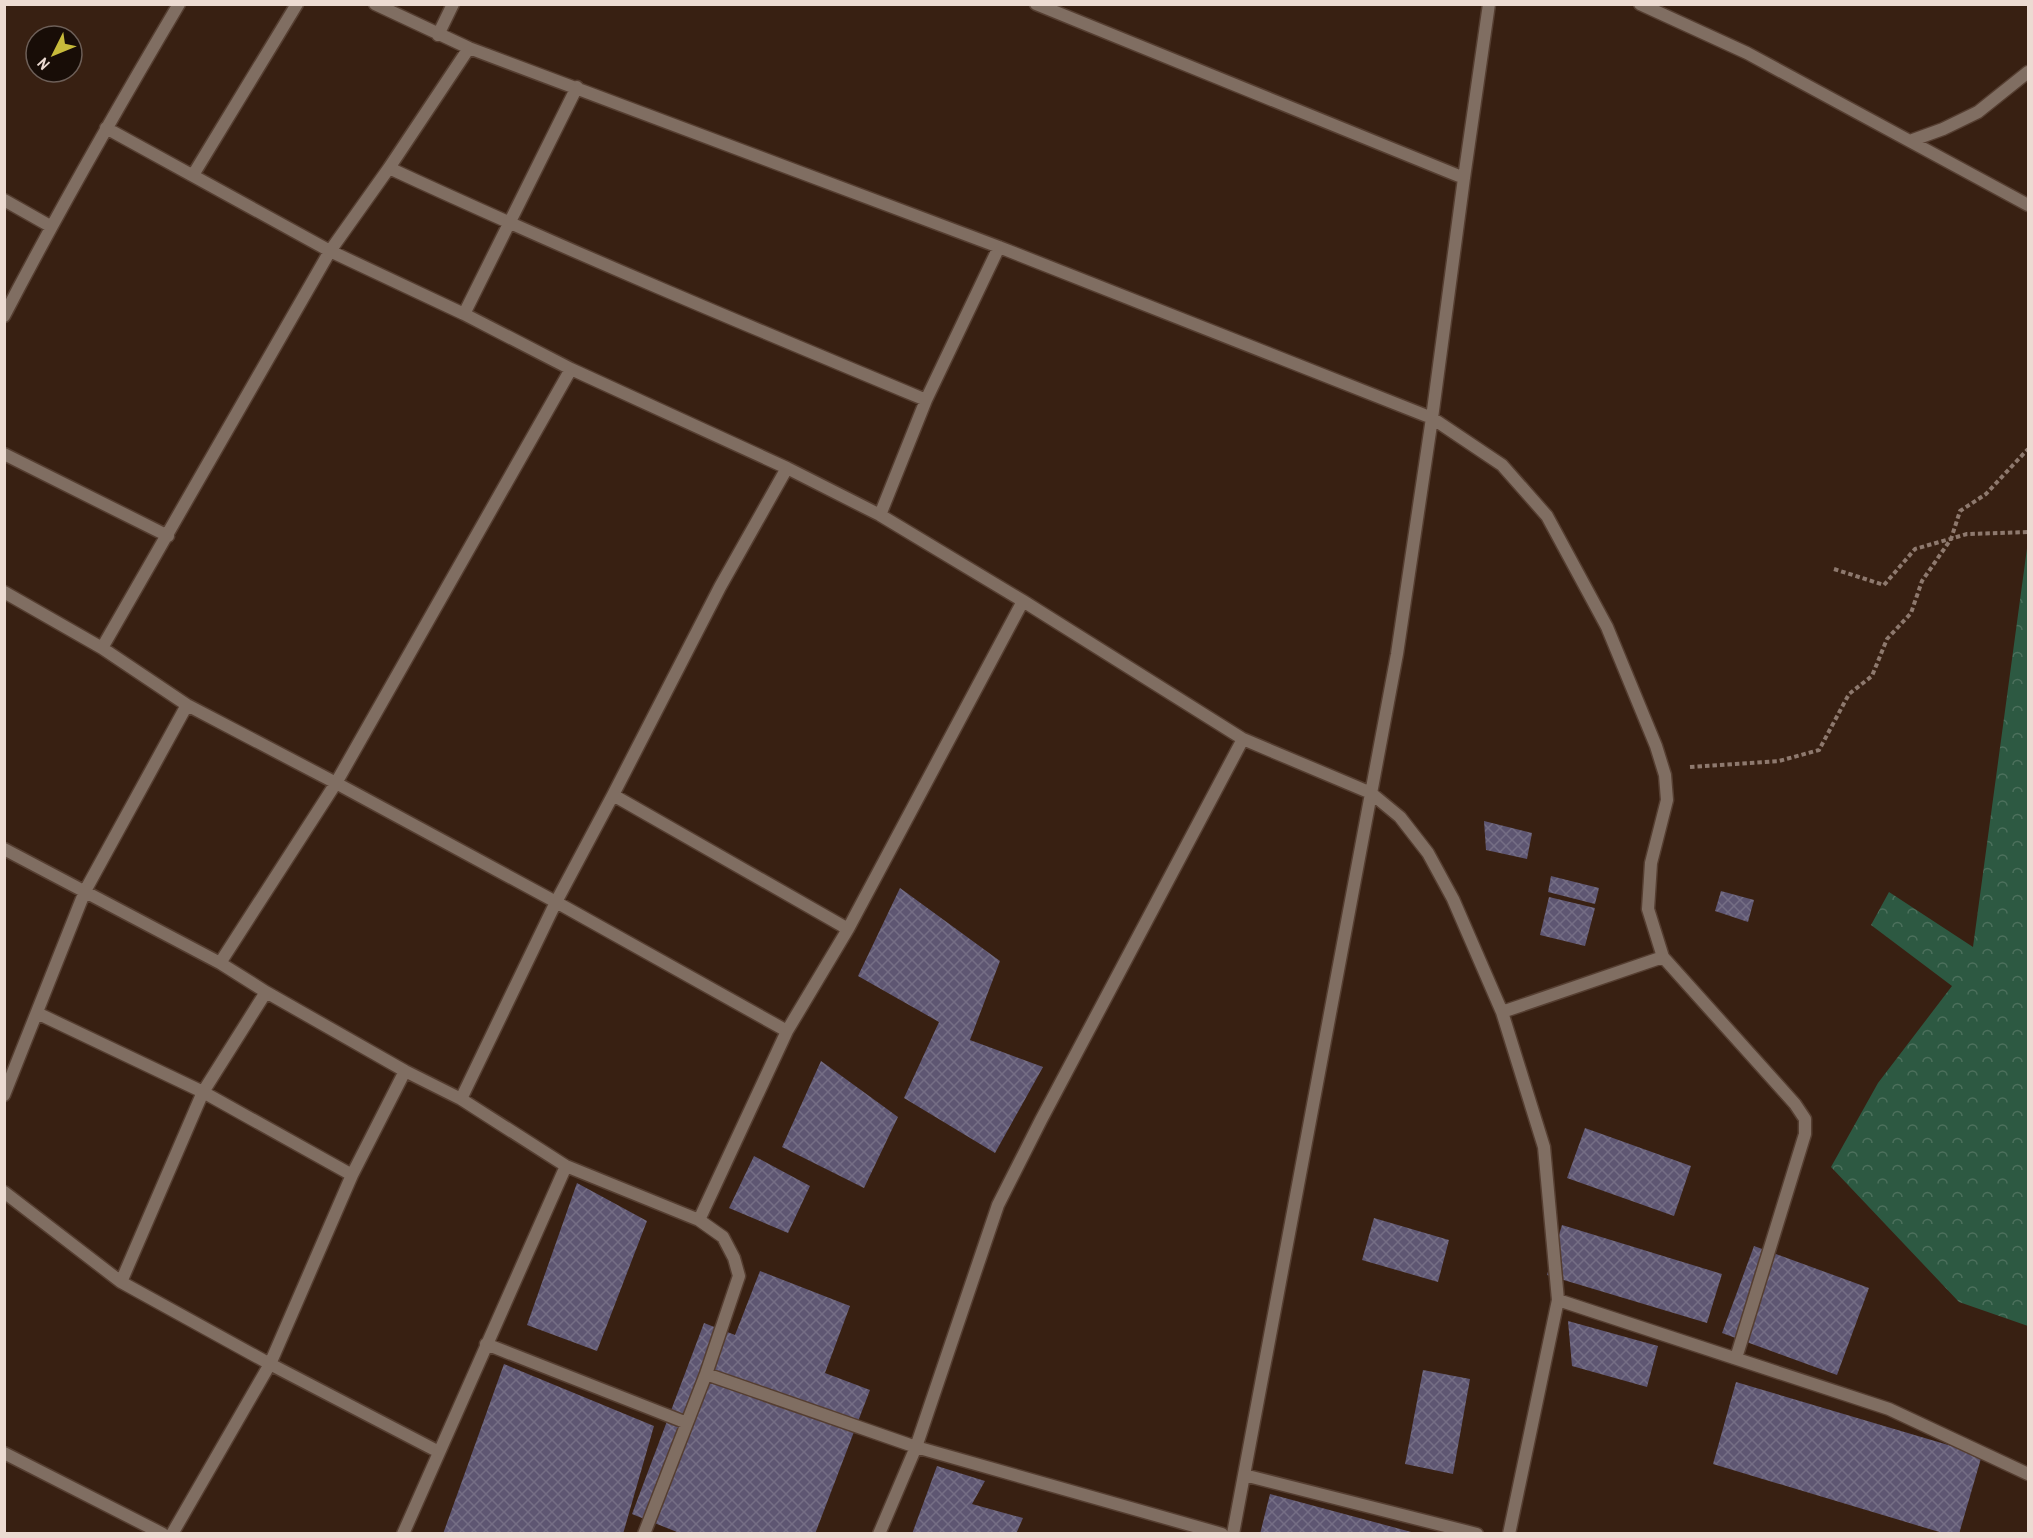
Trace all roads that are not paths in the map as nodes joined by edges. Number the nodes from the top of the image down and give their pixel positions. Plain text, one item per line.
1 (179, 4) edge
2 (297, 4) edge
3 (375, 4) edge
4 (453, 4) edge
5 (1036, 4) edge
6 (1490, 4) edge
7 (1640, 4) edge
8 (438, 35) junction
9 (469, 48) junction
10 (2028, 72) edge
11 (577, 87) junction
12 (106, 128) junction
13 (1910, 141) junction
14 (389, 168) junction
15 (192, 175) junction
16 (1464, 178) junction
17 (4, 200) edge
18 (2028, 205) edge
19 (510, 224) junction
20 (50, 226) junction
21 (999, 247) junction
22 (330, 251) junction
23 (464, 314) junction
24 (4, 316) edge
25 (571, 369) junction
26 (926, 400) junction
27 (1432, 418) junction
28 (4, 454) edge
29 (787, 468) junction
30 (880, 515) junction
31 (168, 536) junction
32 (4, 592) edge
33 (1023, 601) junction
34 (102, 648) junction
35 (186, 705) junction
36 (1243, 739) junction
37 (336, 783) junction
38 (1371, 794) junction
39 (613, 795) junction
40 (4, 849) edge
41 (85, 891) junction
42 (556, 902) junction
43 (848, 929) junction
44 (1663, 957) junction
45 (220, 963) junction
46 (266, 992) junction
47 (1502, 1012) junction
48 (37, 1013) junction
49 (787, 1031) junction
50 (405, 1071) junction
51 (203, 1092) junction
52 (4, 1095) edge
53 (461, 1099) junction
54 (566, 1166) junction
55 (352, 1175) junction
56 (4, 1192) edge
57 (699, 1220) junction
58 (121, 1282) junction
59 (1558, 1300) junction
60 (486, 1344) junction
61 (1736, 1358) junction
62 (270, 1364) junction
63 (706, 1374) junction
64 (687, 1423) junction
65 (916, 1447) junction
66 (439, 1452) junction
67 (4, 1453) edge
68 (2028, 1474) edge
69 (1244, 1475) junction
70 (163, 1533) edge
71 (172, 1533) edge
72 (403, 1533) edge
73 (645, 1533) edge
74 (879, 1533) edge
75 (1222, 1533) edge
76 (1233, 1533) edge
77 (1477, 1533) edge
78 (1509, 1533) edge

1 - 12 street
2 - 15 street
3 - 8 street
4 - 8 street
5 - 16 street
6 - 16 street
7 - 13 street
8 - 9 street
9 - 11 street
9 - 14 street
10 - 13 street
11 - 19 street
11 - 21 street
12 - 15 street
12 - 20 street
13 - 18 street
14 - 19 street
14 - 22 street
15 - 22 street
16 - 27 street
17 - 20 street
19 - 23 street
19 - 26 street
20 - 24 street
21 - 26 street
21 - 27 street
22 - 23 street
22 - 31 street
23 - 25 street
25 - 29 street
25 - 37 street
26 - 30 street
27 - 38 street
27 - 44 street
28 - 31 street
29 - 30 street
29 - 39 street
30 - 33 street
31 - 34 street
32 - 34 street
33 - 36 street
33 - 43 street
34 - 35 street
35 - 37 street
35 - 41 street
36 - 38 street
36 - 65 street
37 - 42 street
37 - 45 street
38 - 47 street
38 - 69 street
39 - 42 street
39 - 43 street
40 - 41 street
41 - 45 street
41 - 48 street
42 - 49 street
42 - 53 street
43 - 49 street
44 - 47 street
44 - 61 street
45 - 46 street
46 - 50 street
46 - 51 street
47 - 59 street
48 - 51 street
48 - 52 street
49 - 57 street
50 - 53 street
50 - 55 street
51 - 55 street
51 - 58 street
53 - 54 street
54 - 57 street
54 - 60 street
55 - 62 street
56 - 58 street
57 - 63 street
58 - 62 street
59 - 61 street
59 - 78 street
60 - 64 street
60 - 66 street
61 - 68 street
62 - 66 street
62 - 71 street
63 - 64 street
63 - 65 street
64 - 73 street
65 - 74 street
65 - 75 street
66 - 72 street
67 - 70 street
69 - 76 street
69 - 77 street

